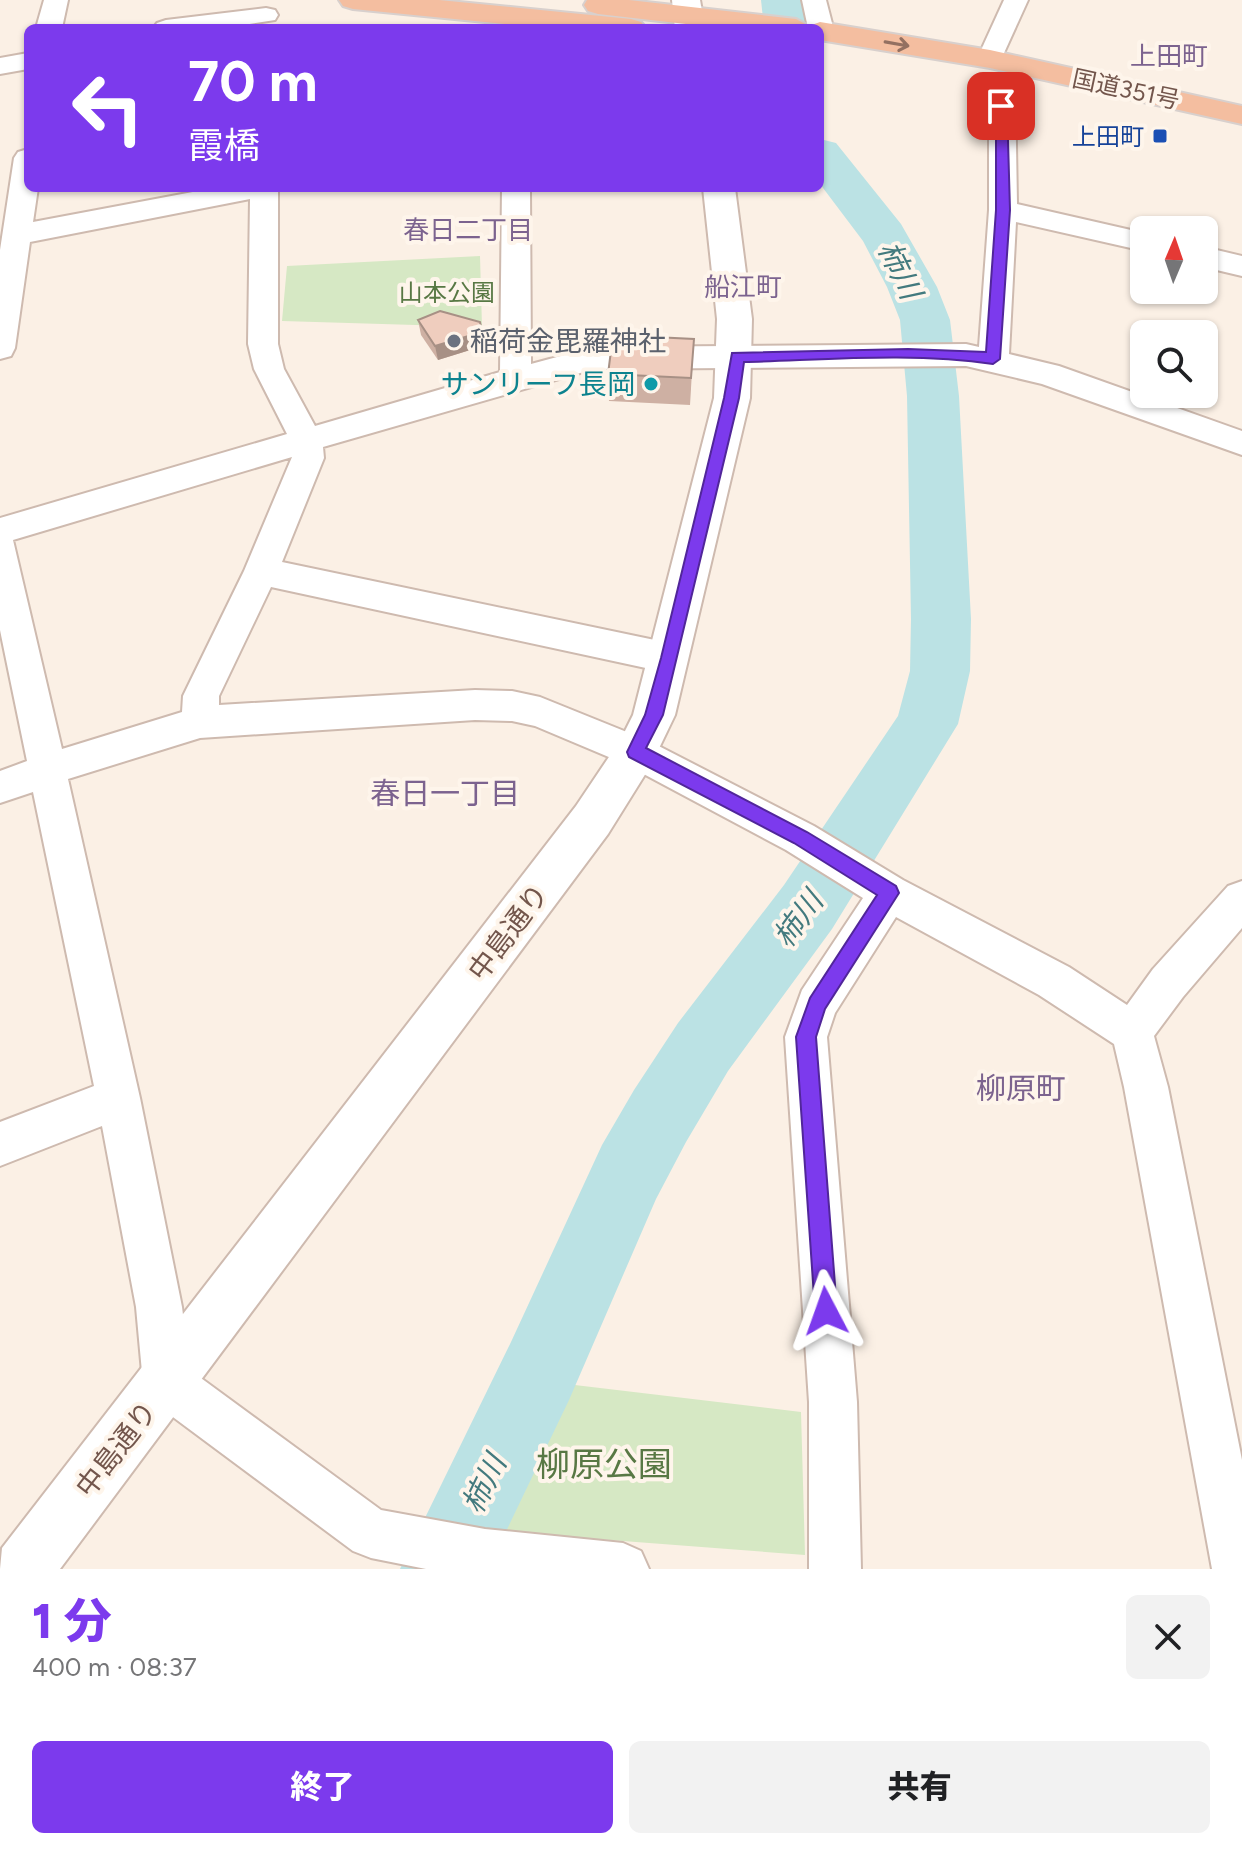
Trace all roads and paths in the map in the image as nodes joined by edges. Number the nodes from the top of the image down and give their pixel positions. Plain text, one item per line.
1 (56, 0) edge
2 (172, 0) edge
3 (353, 0) edge
4 (548, 0) edge
5 (814, 0) edge
6 (1016, 0) edge
7 (268, 14) edge
8 (688, 14) edge
9 (50, 24) edge
10 (159, 24) edge
11 (195, 24) edge
12 (591, 24) edge
13 (761, 24) edge
14 (819, 24) edge
15 (824, 32) edge
16 (824, 54) edge
17 (24, 62) edge
18 (0, 66) edge
19 (996, 72) junction
20 (1242, 115) edge
21 (1242, 133) edge
22 (24, 184) edge
23 (241, 192) edge
24 (262, 192) edge
25 (516, 192) edge
26 (720, 192) edge
27 (1003, 210) junction
28 (16, 235) junction
29 (1130, 239) edge
30 (1218, 260) edge
31 (1242, 266) edge
32 (0, 348) edge
33 (737, 357) junction
34 (979, 357) junction
35 (515, 379) junction
36 (306, 440) junction
37 (1242, 443) edge
38 (0, 531) edge
39 (0, 548) edge
40 (261, 571) junction
41 (669, 658) junction
42 (200, 722) junction
43 (636, 752) junction
44 (46, 771) junction
45 (0, 787) edge
46 (884, 889) junction
47 (1242, 899) edge
48 (1132, 1032) junction
49 (118, 1098) junction
50 (0, 1144) edge
51 (167, 1383) junction
52 (23, 1569) edge
53 (623, 1569) edge
54 (835, 1569) edge
55 (1238, 1569) edge

1 - 9 street
2 - 10 street
3 - 12 highway
4 - 8 highway
5 - 14 street
6 - 19 street
7 - 11 street
8 - 13 highway
15 -> 19 highway, 国道351号
16 - 19 highway, 国道351号
17 - 18 street
19 - 20 highway, 国道351号
19 - 21 highway, 国道351号
19 - 27 street
22 - 28 street
23 - 28 street
24 - 36 street
25 - 35 street
26 - 33 street, 中島通り
27 - 29 street
27 - 34 street
28 - 32 street
30 - 31 street
33 - 34 street
33 - 35 street
33 - 41 street, 中島通り
34 - 37 street
35 - 36 street
36 - 38 street
36 - 40 street
39 - 44 street
40 - 41 street
40 - 42 street
41 - 43 street, 中島通り
42 - 43 street
42 - 44 street
43 - 46 street
43 - 51 street, 中島通り
44 - 45 street
44 - 49 street
46 - 48 street
46 - 54 street
47 - 48 street
48 - 55 street
49 - 50 street
49 - 51 street
51 - 52 street, 中島通り
51 - 53 street

